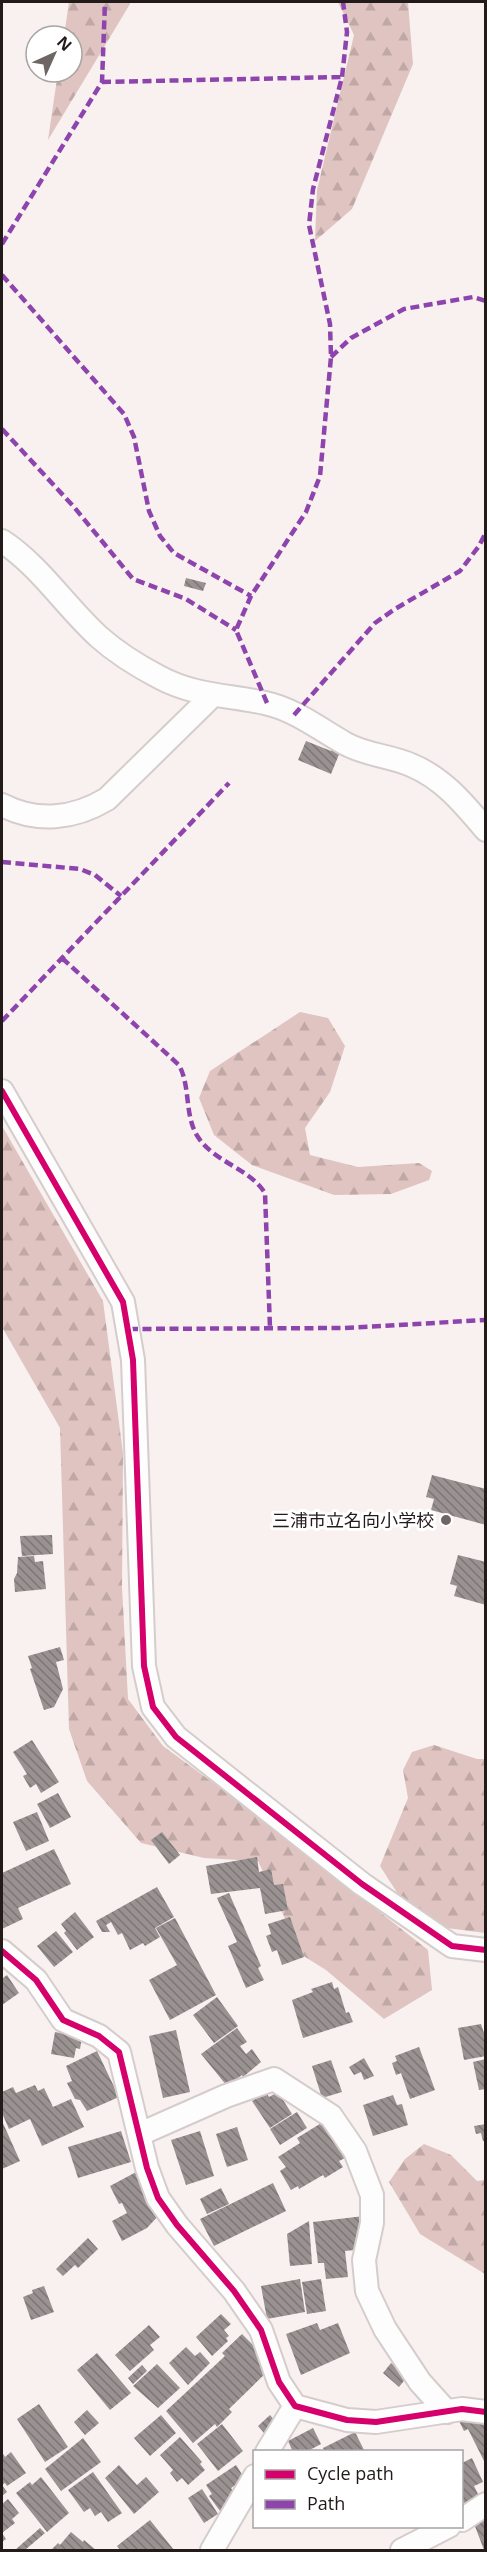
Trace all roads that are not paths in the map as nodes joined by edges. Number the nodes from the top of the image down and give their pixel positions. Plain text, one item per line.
1 (2, 541) edge
2 (212, 696) junction
3 (2, 805) edge
4 (486, 830) edge
5 (2, 1091) edge
6 (486, 1950) edge
7 (2, 1951) edge
8 (140, 2134) junction
9 (295, 2406) junction
10 (447, 2412) junction
11 (486, 2412) edge
12 (268, 2450) edge
13 (253, 2479) edge
14 (486, 2504) edge
15 (463, 2519) edge
16 (445, 2528) edge
17 (212, 2550) edge
18 (402, 2550) edge

1 - 2 street
2 - 3 street
2 - 4 street
5 - 6 street
7 - 8 street
8 - 9 street
8 - 10 street
9 - 10 street
9 - 12 street
10 - 11 street
13 - 17 street
14 - 15 street
16 - 18 street

